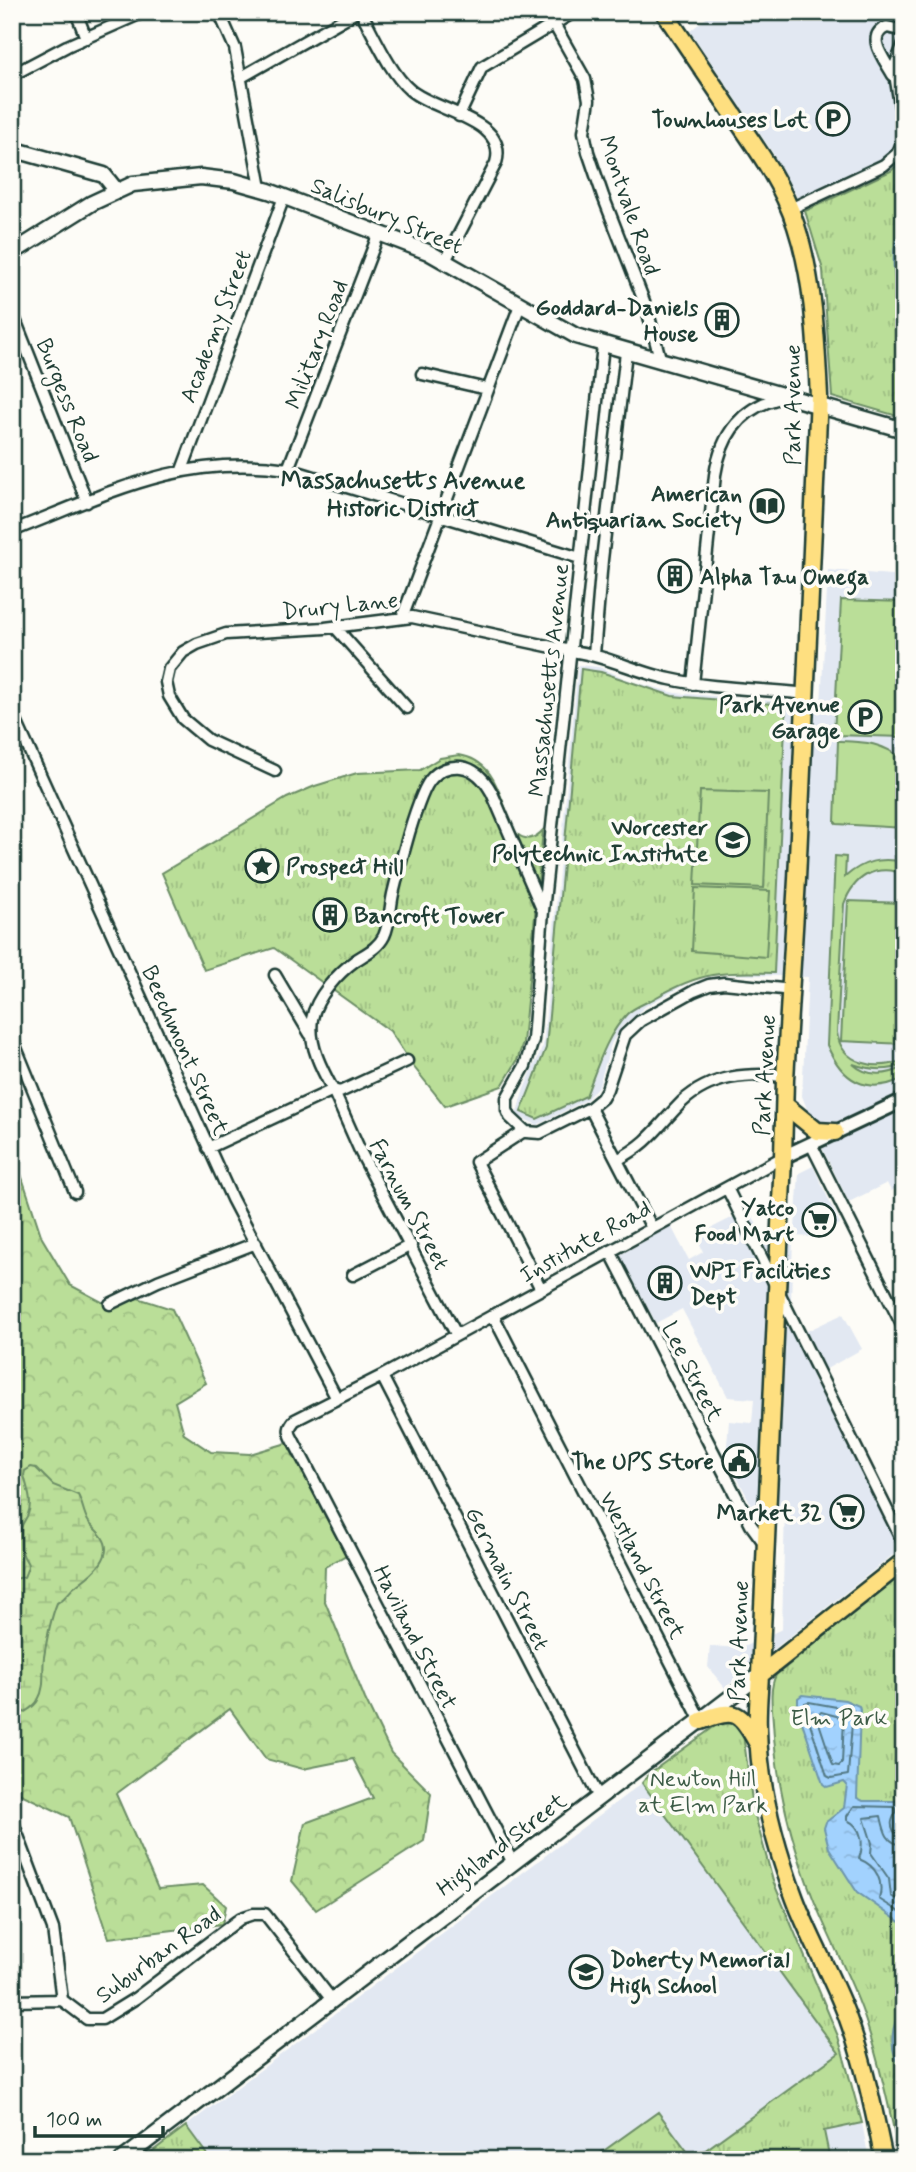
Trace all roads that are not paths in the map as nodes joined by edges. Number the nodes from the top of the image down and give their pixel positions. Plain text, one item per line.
1 (76, 12) edge
2 (144, 12) edge
3 (219, 12) edge
4 (358, 12) edge
5 (574, 12) edge
6 (664, 12) edge
7 (554, 24) junction
8 (904, 32) edge
9 (86, 38) junction
10 (904, 43) edge
11 (12, 75) edge
12 (240, 78) junction
13 (894, 78) junction
14 (459, 116) junction
15 (904, 131) edge
16 (904, 140) edge
17 (12, 149) edge
18 (261, 188) junction
19 (116, 190) junction
20 (284, 197) junction
21 (790, 209) junction
22 (379, 233) junction
23 (12, 253) edge
24 (445, 261) junction
25 (520, 305) junction
26 (12, 313) edge
27 (603, 345) junction
28 (626, 352) junction
29 (661, 362) junction
30 (422, 374) dead end
31 (487, 389) junction
32 (785, 397) junction
33 (819, 406) junction
34 (904, 430) edge
35 (288, 469) junction
36 (182, 470) junction
37 (87, 502) junction
38 (439, 515) junction
39 (12, 531) edge
40 (580, 558) junction
41 (402, 618) junction
42 (335, 627) junction
43 (570, 651) junction
44 (594, 654) junction
45 (693, 684) junction
46 (806, 694) junction
47 (407, 708) dead end
48 (12, 712) edge
49 (275, 771) dead end
50 (543, 911) junction
51 (275, 975) dead end
52 (792, 990) junction
53 (312, 1037) junction
54 (12, 1038) edge
55 (407, 1061) dead end
56 (785, 1076) junction
57 (333, 1090) junction
58 (904, 1100) edge
59 (785, 1105) junction
60 (590, 1108) junction
61 (524, 1131) junction
62 (835, 1132) junction
63 (811, 1144) junction
64 (208, 1147) junction
65 (783, 1157) junction
66 (617, 1160) junction
67 (727, 1188) junction
68 (75, 1192) dead end
69 (652, 1228) junction
70 (256, 1243) junction
71 (411, 1245) junction
72 (610, 1251) junction
73 (353, 1275) dead end
74 (778, 1287) junction
75 (541, 1289) junction
76 (110, 1304) dead end
77 (494, 1315) junction
78 (904, 1329) edge
79 (456, 1334) junction
80 (382, 1376) junction
81 (337, 1399) junction
82 (290, 1426) joint
83 (765, 1544) junction
84 (904, 1544) edge
85 (904, 1561) edge
86 (760, 1675) junction
87 (701, 1721) junction
88 (759, 1745) junction
89 (601, 1797) junction
90 (12, 1820) edge
91 (513, 1863) junction
92 (62, 2000) junction
93 (332, 2000) junction
94 (12, 2001) edge
95 (122, 2160) edge
96 (884, 2160) edge

1 - 9 street
2 - 9 street
3 - 12 street
4 - 12 street
4 - 14 street
5 - 7 street
6 - 21 main road, Park Avenue
7 - 14 street
7 - 29 street, Montvale Road
8 - 13 street
9 - 11 street
10 - 13 street
12 - 18 street
13 - 15 street
14 - 24 street
16 - 21 street
17 - 19 main road
18 - 19 main road, Salisbury Street
18 - 20 main road, Salisbury Street
19 - 23 main road, Salisbury Street
20 - 22 main road, Salisbury Street
20 - 36 street, Academy Street
21 - 33 main road, Park Avenue
22 - 24 main road, Salisbury Street
22 - 35 street, Military Road
24 - 25 main road, Salisbury Street
25 - 27 main road, Salisbury Street
25 - 31 street
26 - 37 street, Burgess Road
27 - 28 main road, Salisbury Street
27 - 40 street, Massachusetts Avenue
28 - 29 main road, Salisbury Street
28 - 44 street, Massachusetts Avenue
29 - 32 main road, Salisbury Street
30 - 31 street
31 - 38 street
32 - 33 main road, Salisbury Street
32 - 45 street
33 - 34 main road, Salisbury Street
33 - 46 main road, Park Avenue
35 - 36 street
35 - 38 street
36 - 37 street
37 - 39 street
38 - 40 street
38 - 41 street
40 - 43 street, Massachusetts Avenue
41 - 42 street, Drury Lane
41 - 43 street, Drury Lane
42 - 47 street
42 - 49 street, Drury Lane
43 - 44 street, Drury Lane
43 - 50 street, Massachusetts Avenue
44 - 45 street, Drury Lane
45 - 46 street, Drury Lane
46 - 52 main road, Park Avenue
48 - 64 street, Beechmont Street
50 - 53 street
50 - 61 street, Massachusetts Avenue
51 - 53 street
52 - 56 main road, Park Avenue
52 - 60 street
53 - 57 street, Farnum Street
54 - 68 street
55 - 57 street
56 - 59 main road, Park Avenue
56 - 66 street
57 - 64 street
57 - 71 street, Farnum Street
58 - 62 street, Institute Road
59 - 62 main road
59 - 65 main road, Park Avenue
60 - 61 street
60 - 66 street
61 - 75 street
62 - 63 street, Institute Road
63 - 65 street, Institute Road
63 - 78 street
64 - 70 street, Beechmont Street
65 - 67 street, Institute Road
65 - 74 main road, Park Avenue
66 - 69 street
67 - 69 street, Institute Road
67 - 74 street
69 - 72 street, Institute Road
70 - 76 street
70 - 81 street, Beechmont Street
71 - 73 street
71 - 79 street, Farnum Street
72 - 75 street, Institute Road
72 - 83 street, Lee Street
74 - 83 main road, Park Avenue
74 - 84 street
75 - 77 street, Institute Road
77 - 79 street, Institute Road
77 - 87 street, Westland Street
79 - 80 street, Institute Road
80 - 81 street, Institute Road
80 - 89 street, Germain Street
81 - 82 street, Institute Road
82 - 91 street, Haviland Street
83 - 86 main road, Park Avenue
85 - 86 main road, Highland Street
86 - 87 main road, Highland Street
86 - 88 main road, Park Avenue
87 - 88 main road
87 - 89 main road, Highland Street
88 - 96 main road, Park Avenue
89 - 91 main road, Highland Street
90 - 92 street
91 - 93 main road, Highland Street
92 - 93 street, Suburban Road
92 - 94 street, Suburban Road
93 - 95 main road, Highland Street

